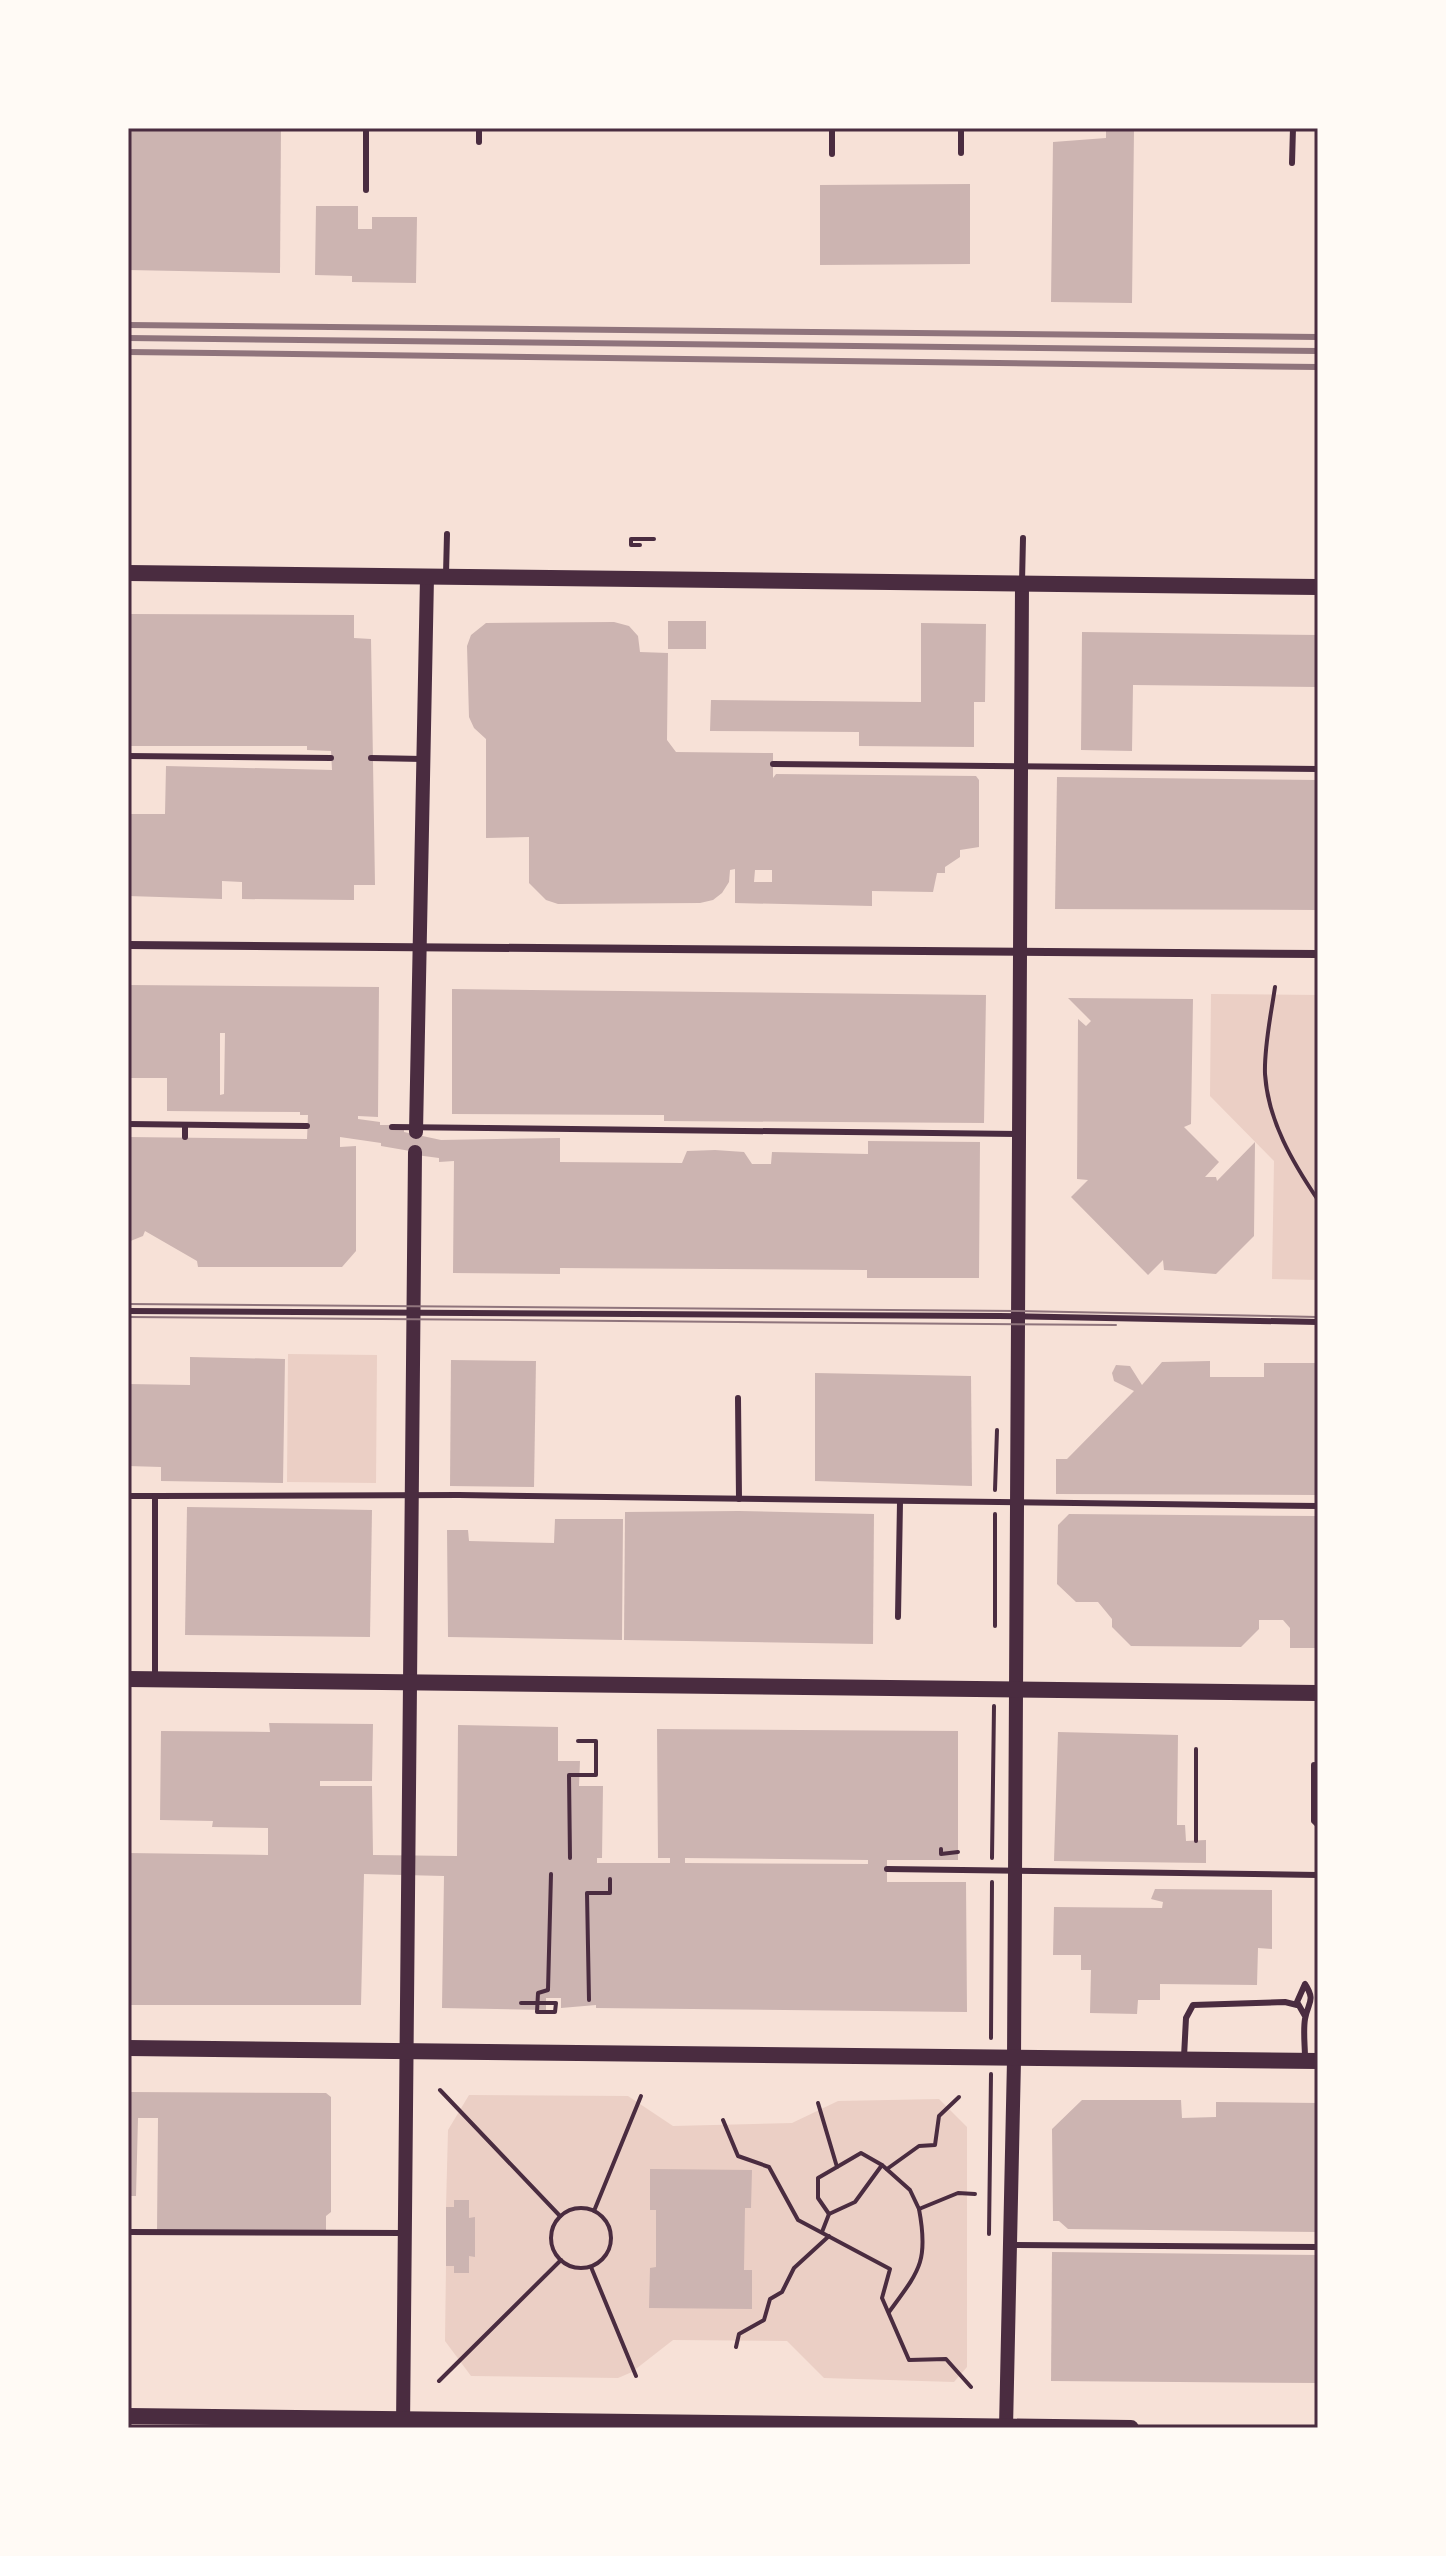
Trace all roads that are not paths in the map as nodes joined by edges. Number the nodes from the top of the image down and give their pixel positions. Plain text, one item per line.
1 (366, 128) edge
2 (479, 128) edge
3 (832, 128) edge
4 (961, 128) edge
5 (1293, 128) edge
6 (479, 142) dead end
7 (961, 153) dead end
8 (832, 154) dead end
9 (1292, 163) dead end
10 (366, 190) dead end
11 (447, 534) dead end
12 (1023, 538) dead end
13 (128, 573) edge
14 (427, 577) junction
15 (446, 577) junction
16 (1022, 585) junction
17 (1318, 587) edge
18 (128, 756) edge
19 (331, 758) dead end
20 (371, 758) dead end
21 (423, 759) junction
22 (773, 764) dead end
23 (1020, 765) junction
24 (1318, 769) edge
25 (128, 945) edge
26 (420, 947) junction
27 (1022, 952) junction
28 (1318, 954) edge
29 (128, 1124) edge
30 (185, 1125) junction
31 (307, 1126) dead end
32 (392, 1127) dead end
33 (416, 1130) junction
34 (1020, 1134) junction
35 (185, 1137) dead end
36 (415, 1152) dead end
37 (128, 1311) edge
38 (411, 1314) junction
39 (1018, 1316) junction
40 (1318, 1322) edge
41 (738, 1398) dead end
42 (128, 1496) edge
43 (155, 1496) junction
44 (411, 1496) junction
45 (739, 1499) junction
46 (900, 1502) junction
47 (1017, 1504) junction
48 (1318, 1506) edge
49 (898, 1617) dead end
50 (128, 1679) edge
51 (155, 1679) junction
52 (411, 1683) junction
53 (1016, 1690) junction
54 (1318, 1693) edge
55 (1314, 1765) dead end
56 (1318, 1825) edge
57 (887, 1869) dead end
58 (1015, 1870) junction
59 (1318, 1875) edge
60 (1297, 2005) junction
61 (1305, 2016) junction
62 (128, 2048) edge
63 (407, 2051) junction
64 (1014, 2060) junction
65 (1184, 2060) junction
66 (1311, 2061) edge
67 (128, 2232) edge
68 (405, 2233) junction
69 (1010, 2245) junction
70 (1318, 2247) edge
71 (128, 2416) edge
72 (403, 2424) edge
73 (1006, 2428) edge
74 (1131, 2428) edge

1 - 10 lane
2 - 6 lane
3 - 8 lane
4 - 7 lane
5 - 9 lane
11 - 15 lane
12 - 16 lane
13 - 14 main road
14 - 15 main road
14 - 21 street
15 - 16 main road
16 - 17 main road
16 - 23 street
18 - 19 lane
20 - 21 lane
21 - 26 street
22 - 23 lane
23 - 24 lane
23 - 27 street
25 - 26 street
26 - 27 street
26 - 33 street
27 - 28 street
27 - 34 street
29 - 30 lane
30 - 31 lane
30 - 35 lane
32 - 33 lane
33 - 34 lane
34 - 39 street
36 - 38 street
37 - 38 lane
38 - 39 lane
38 - 44 street
39 - 40 lane
39 - 47 street
41 - 45 lane
42 - 43 lane
43 - 44 lane
43 - 51 lane
44 - 45 lane
44 - 52 street
45 - 46 lane
46 - 47 lane
46 - 49 lane
47 - 48 lane
47 - 53 street
50 - 51 main road
51 - 52 main road
52 - 53 main road
52 - 63 street
53 - 54 main road
53 - 58 street
55 - 56 lane
57 - 58 lane
58 - 59 lane
58 - 64 street
60 - 61 lane
60 - 61 lane
60 - 65 lane
61 - 66 lane
62 - 63 main road
63 - 64 main road
63 - 68 street
64 - 65 main road
64 - 69 street
65 - 66 main road
67 - 68 lane
68 - 72 street
69 - 70 lane
69 - 73 street
71 - 72 main road
72 - 73 main road
73 - 74 main road

